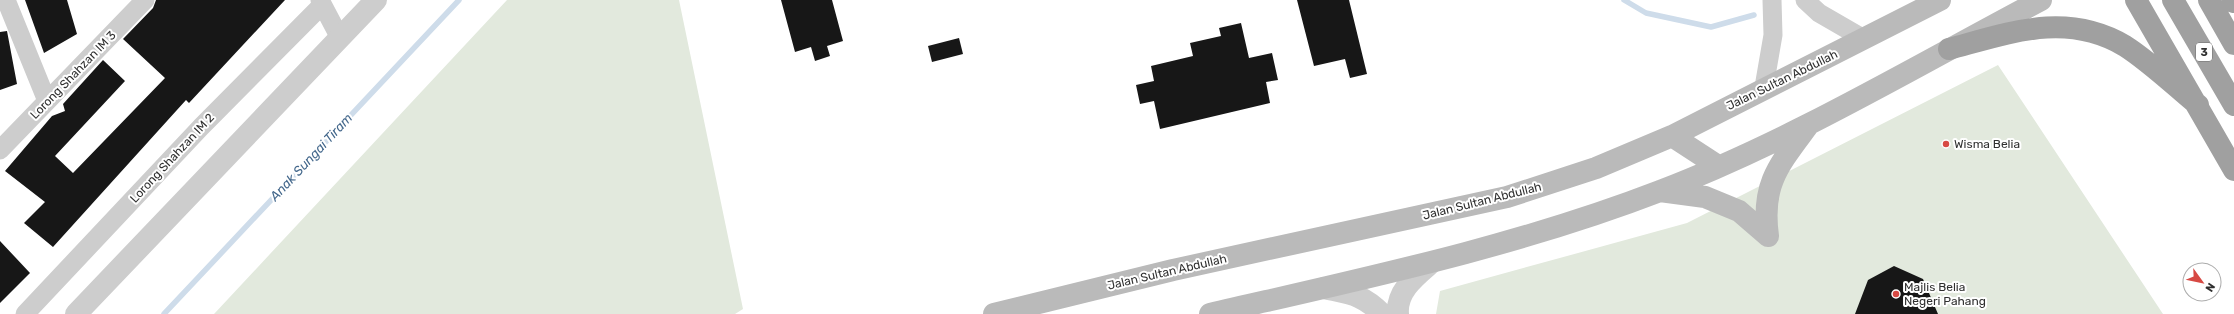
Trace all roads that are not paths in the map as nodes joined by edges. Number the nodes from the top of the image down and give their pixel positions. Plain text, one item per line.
1 (6, 0) edge
2 (145, 0) edge
3 (376, 0) edge
4 (1772, 0) edge
5 (1805, 0) edge
6 (1940, 0) edge
7 (2040, 0) edge
8 (2136, 0) edge
9 (2161, 0) edge
10 (2173, 0) edge
11 (2209, 0) edge
12 (321, 2) edge
13 (2153, 28) junction
14 (340, 38) junction
15 (1864, 39) junction
16 (2234, 44) edge
17 (1949, 49) junction
18 (1764, 87) junction
19 (47, 101) junction
20 (2198, 105) junction
21 (2234, 105) edge
22 (1809, 124) junction
23 (1672, 136) junction
24 (0, 150) edge
25 (1718, 166) junction
26 (2234, 170) edge
27 (1660, 191) junction
28 (1431, 263) junction
29 (1324, 288) junction
30 (25, 314) edge
31 (76, 314) edge
32 (994, 314) edge
33 (1210, 314) edge
34 (1382, 314) edge
35 (1398, 314) edge

1 - 19 street
2 - 19 street, Lorong Shahzan IM 3
3 - 14 street
4 - 18 street
5 - 15 street
6 - 15 main road, Jalan Sultan Abdullah
7 - 17 main road
8 - 13 highway
9 - 13 highway
10 - 21 highway, 3
11 - 16 highway
12 - 14 street
12 - 30 street, Lorong Shahzan IM 2
13 - 20 highway
14 - 31 street
15 - 18 main road, Jalan Sultan Abdullah
17 - 20 highway
17 - 22 main road
18 - 23 main road, Jalan Sultan Abdullah
19 - 24 street, Lorong Shahzan IM 3
20 - 26 highway
22 - 25 main road
22 - 27 main road
23 - 25 main road
23 - 32 main road, Jalan Sultan Abdullah
25 - 27 main road
27 - 28 main road
28 - 29 main road
28 - 35 street
29 - 33 main road
29 - 34 street

